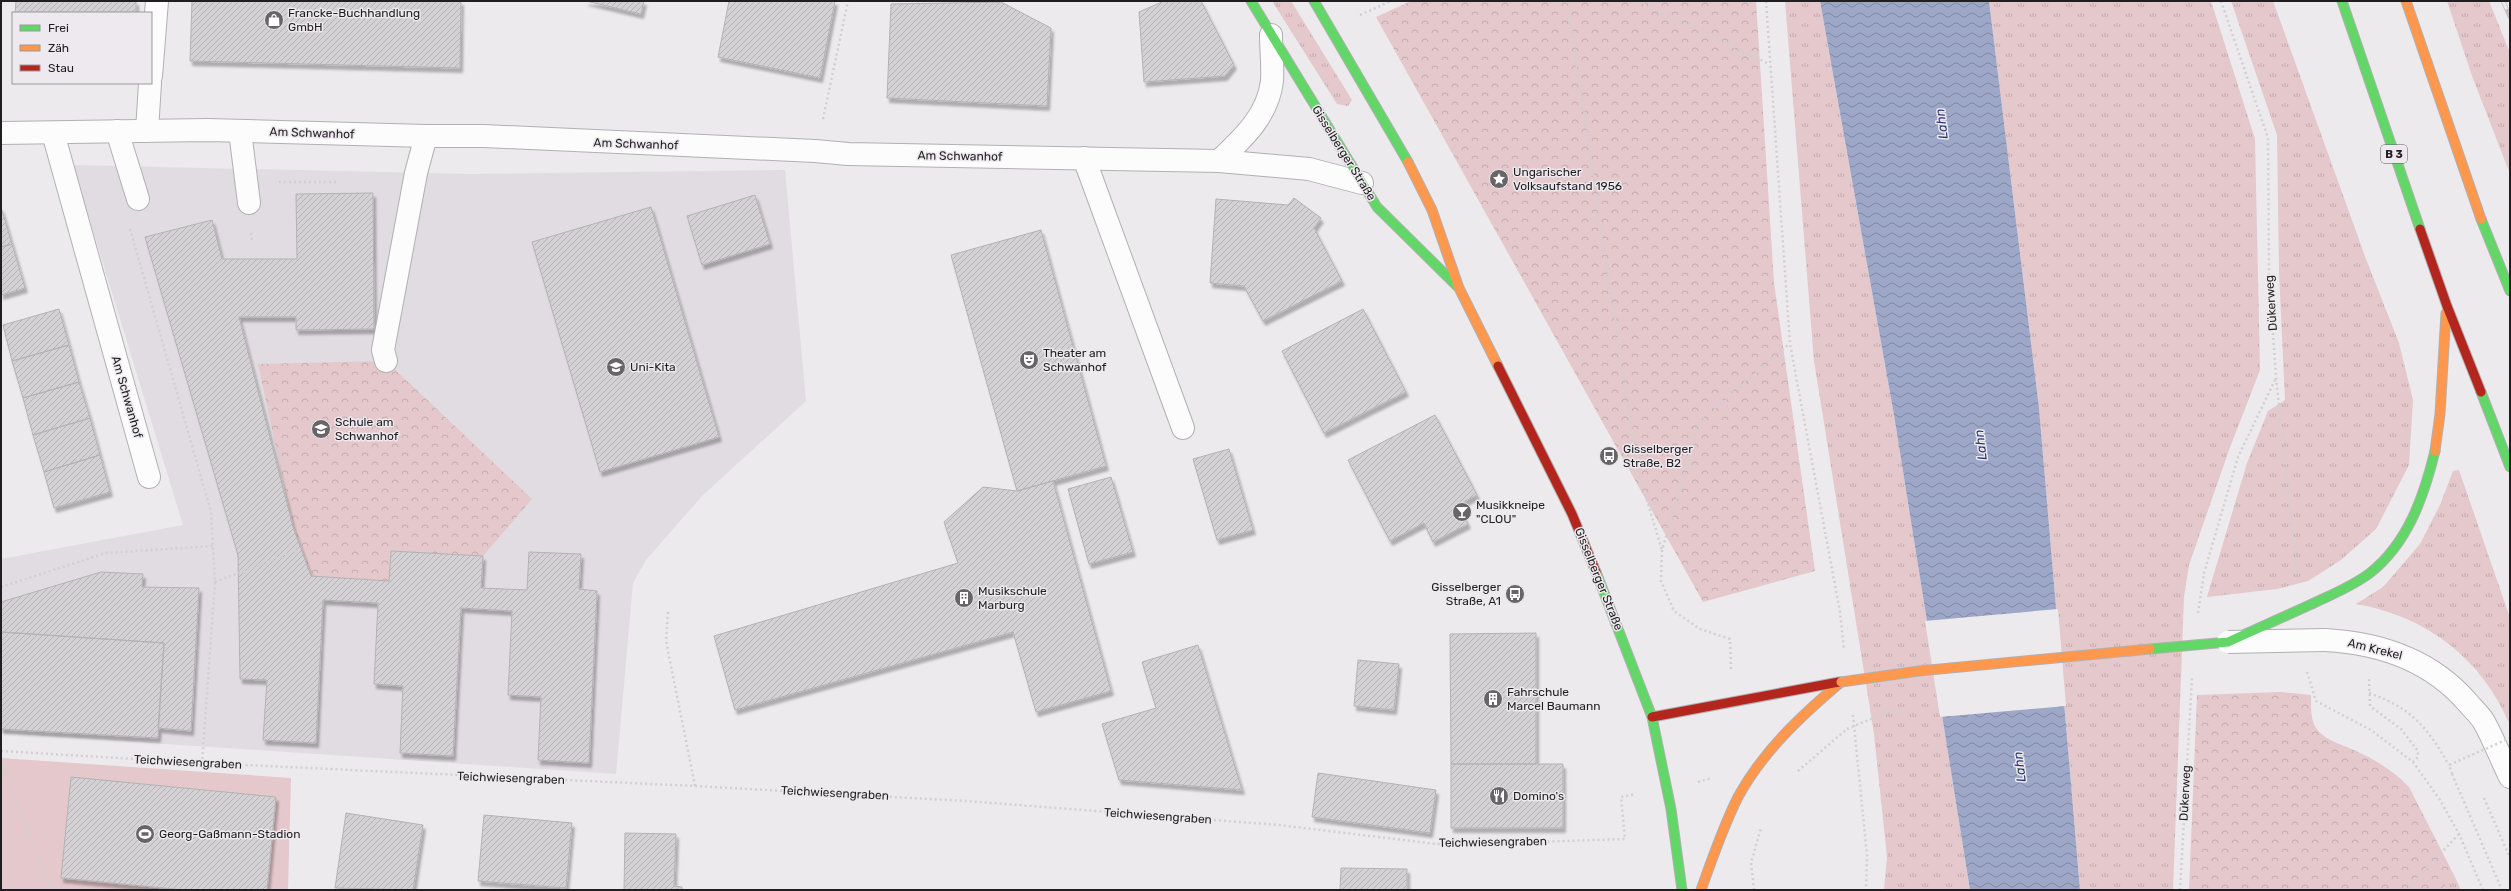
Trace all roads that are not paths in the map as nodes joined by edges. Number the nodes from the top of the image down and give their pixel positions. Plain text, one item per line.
1 (157, 1) edge
2 (1251, 1) edge
3 (1314, 1) edge
4 (2342, 1) edge
5 (2406, 1) edge
6 (1271, 35) junction
7 (152, 64) edge
8 (150, 84) edge
9 (147, 131) junction
10 (240, 131) junction
11 (117, 132) junction
12 (1, 133) edge
13 (54, 133) junction
14 (426, 136) junction
15 (1084, 158) junction
16 (1219, 161) junction
17 (1362, 183) junction
18 (138, 199) dead end
19 (249, 203) dead end
20 (1459, 288) junction
21 (2510, 290) edge
22 (2446, 306) junction
23 (386, 361) dead end
24 (1183, 428) dead end
25 (2510, 467) edge
26 (149, 477) dead end
27 (2228, 642) junction
28 (1841, 682) junction
29 (1652, 717) junction
30 (2510, 777) edge
31 (1682, 890) edge
32 (1701, 890) edge

1 - 7 street
2 - 6 main road, Gisselberger Straße
3 - 20 main road, Gisselberger Straße
4 - 22 main road, B 3
5 - 21 main road
6 - 16 street
6 - 17 main road, Gisselberger Straße
8 - 9 street
9 - 10 street, Am Schwanhof
9 - 11 street, Am Schwanhof
10 - 14 street, Am Schwanhof
10 - 19 street
11 - 13 street, Am Schwanhof
11 - 18 street
12 - 13 street, Am Schwanhof
13 - 26 street, Am Schwanhof
14 - 15 street, Am Schwanhof
14 - 23 street
15 - 16 street, Am Schwanhof
15 - 24 street
16 - 17 street, Am Schwanhof
17 - 20 main road, Gisselberger Straße
20 - 29 main road, Gisselberger Straße
22 - 25 main road, B 3
22 - 27 main road, bridge
27 - 28 main road, bridge
27 - 30 street, Am Krekel, bridge
28 - 29 main road
28 - 32 main road
29 - 31 main road, Gisselberger Straße

